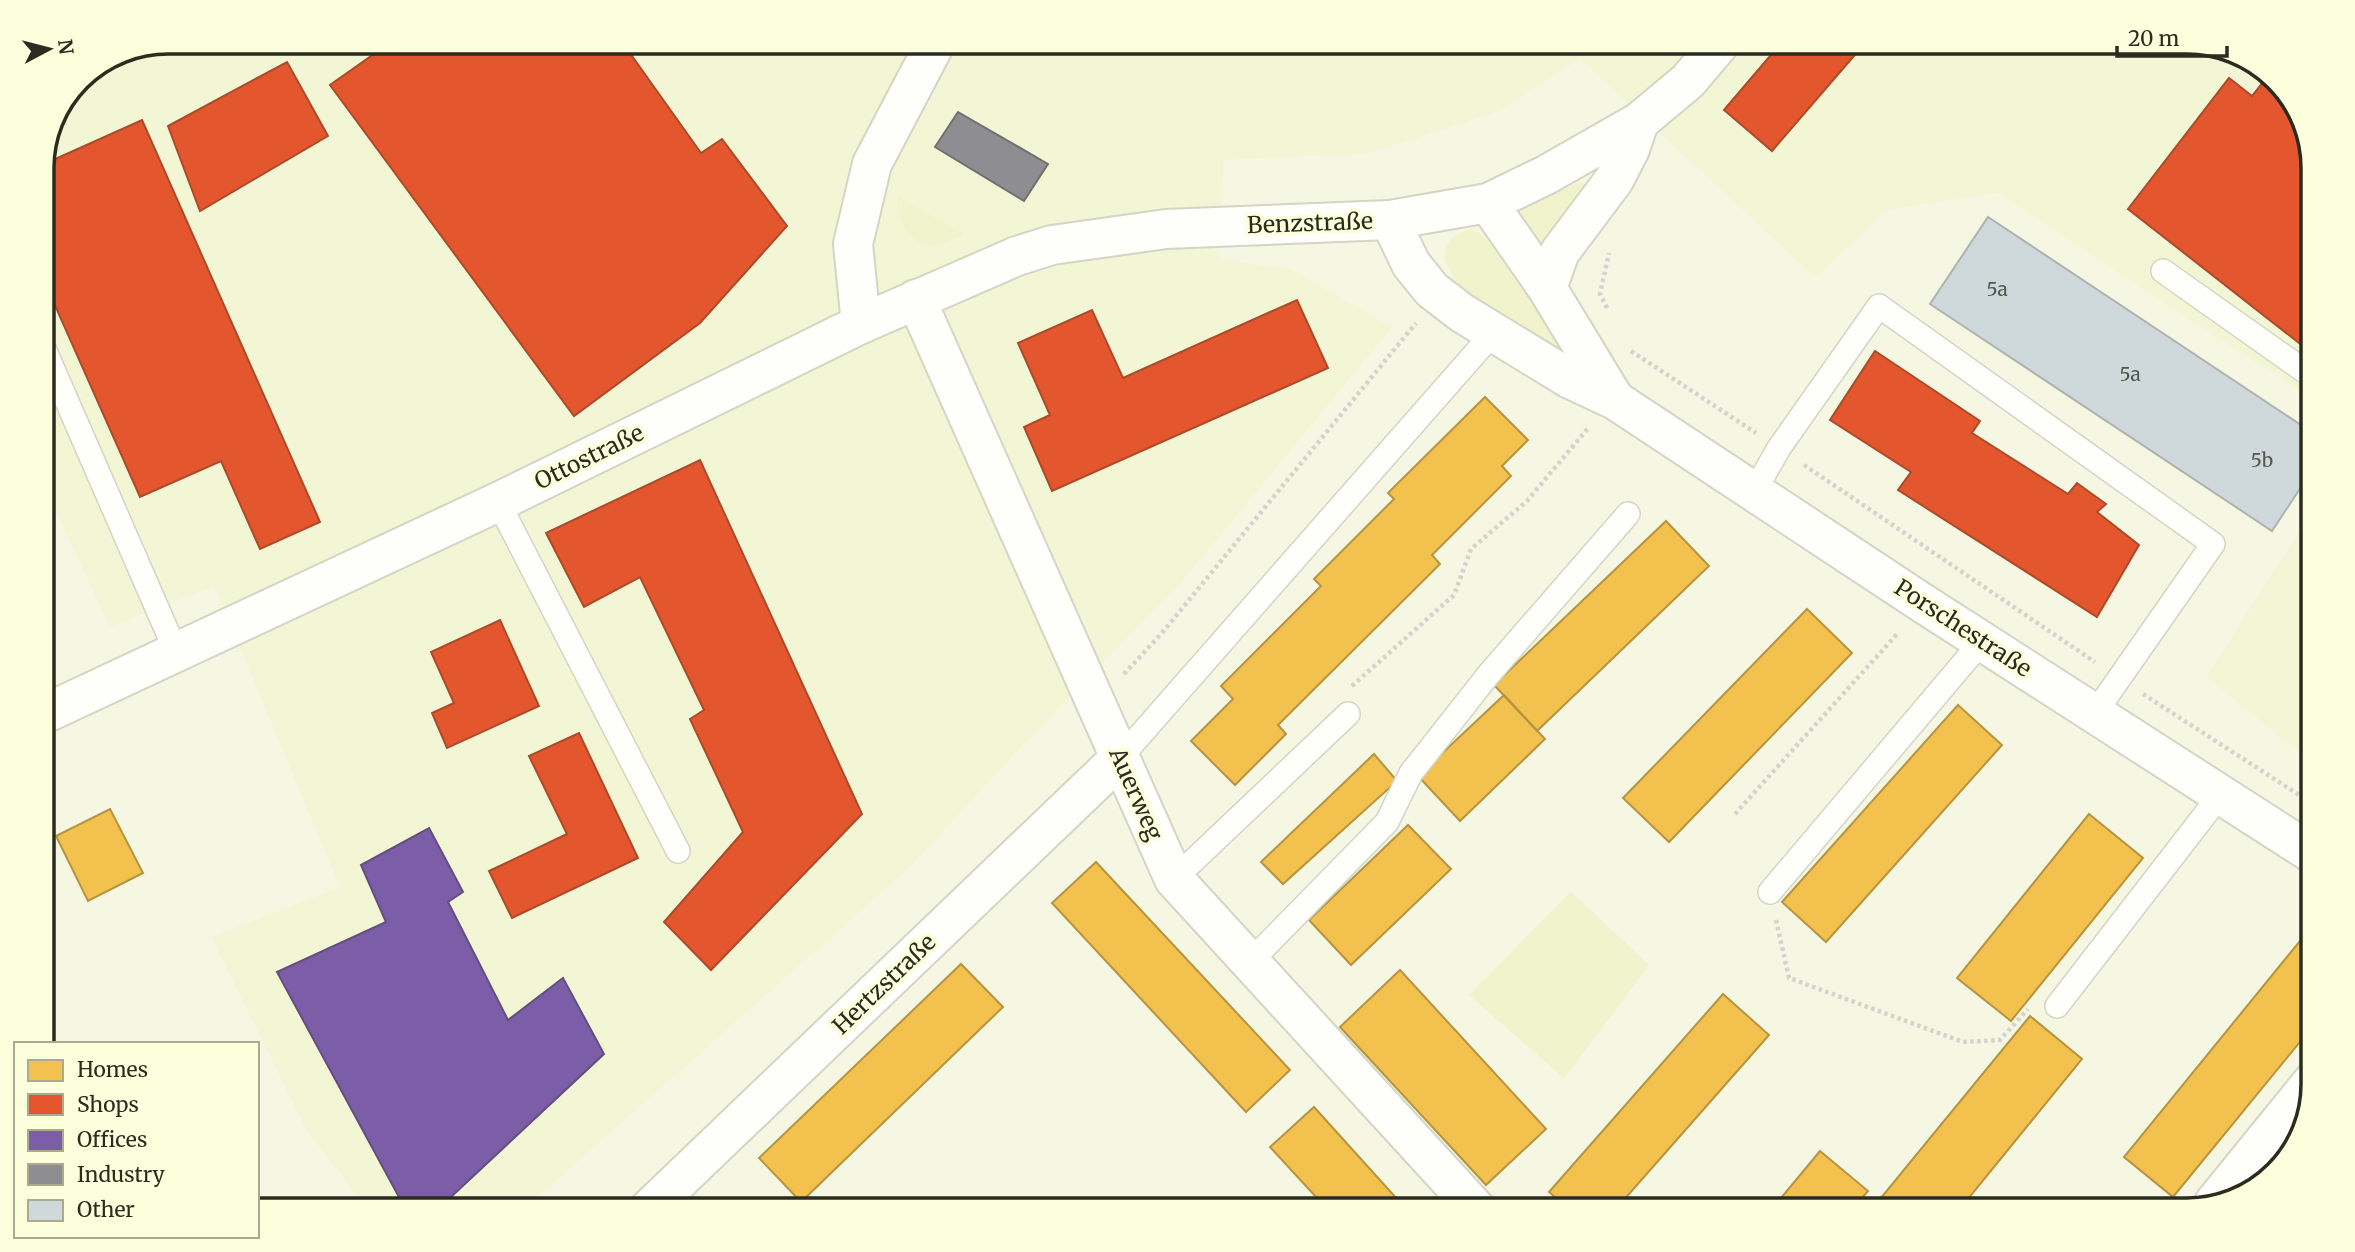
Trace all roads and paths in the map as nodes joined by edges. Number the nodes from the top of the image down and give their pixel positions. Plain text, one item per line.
1 (930, 54) edge
2 (1711, 54) edge
3 (1639, 122) junction
4 (1488, 202) junction
5 (1390, 220) junction
6 (1610, 250) dead end
7 (2163, 271) dead end
8 (1547, 288) junction
9 (1438, 295) junction
10 (916, 299) junction
11 (1610, 315) dead end
12 (861, 324) junction
13 (1494, 332) junction
14 (1625, 347) dead end
15 (2301, 369) edge
16 (54, 371) edge
17 (1615, 400) junction
18 (1779, 448) junction
19 (1754, 492) junction
20 (498, 502) junction
21 (1628, 514) dead end
22 (1924, 604) junction
23 (1983, 640) junction
24 (177, 653) junction
25 (2120, 679) junction
26 (1096, 705) junction
27 (54, 709) edge
28 (2095, 713) junction
29 (1348, 714) joint
30 (1120, 758) junction
31 (2221, 794) junction
32 (2301, 796) edge
33 (1735, 814) dead end
34 (2301, 846) edge
35 (678, 851) dead end
36 (1174, 879) junction
37 (1770, 892) joint
38 (1250, 962) junction
39 (2057, 1006) joint
40 (2300, 1097) edge
41 (2223, 1191) edge
42 (661, 1198) edge
43 (1466, 1198) edge

1 - 12 street
2 - 3 street, Benzstraße
3 - 4 street, Benzstraße
3 - 8 street
4 - 5 street, Benzstraße
4 - 8 street, Porschestraße
5 - 9 street, Porschestraße
5 - 10 street, Benzstraße
6 - 11 path
7 - 15 lane
8 - 17 street, Porschestraße
9 - 13 street, Porschestraße
9 - 26 path
10 - 12 street, Benzstraße
10 - 26 street, Auerweg
12 - 20 street, Ottostraße
13 - 17 street, Porschestraße
13 - 30 lane
14 - 18 path
16 - 24 lane
17 - 19 street, Porschestraße
17 - 29 path
18 - 19 lane
18 - 25 path
18 - 25 lane
19 - 22 street, Porschestraße
20 - 24 street, Ottostraße
20 - 35 lane
21 - 38 lane
22 - 23 street, Porschestraße
22 - 33 path
23 - 28 street, Porschestraße
23 - 37 lane
24 - 27 street, Ottostraße
25 - 28 lane
25 - 32 path
26 - 30 street, Auerweg
28 - 31 street, Porschestraße
29 - 36 lane
30 - 36 street, Auerweg
30 - 42 street, Hertzstraße
31 - 34 street, Porschestraße
31 - 39 lane
36 - 38 street, Auerweg
37 - 39 path
38 - 43 street, Auerweg
40 - 41 street

